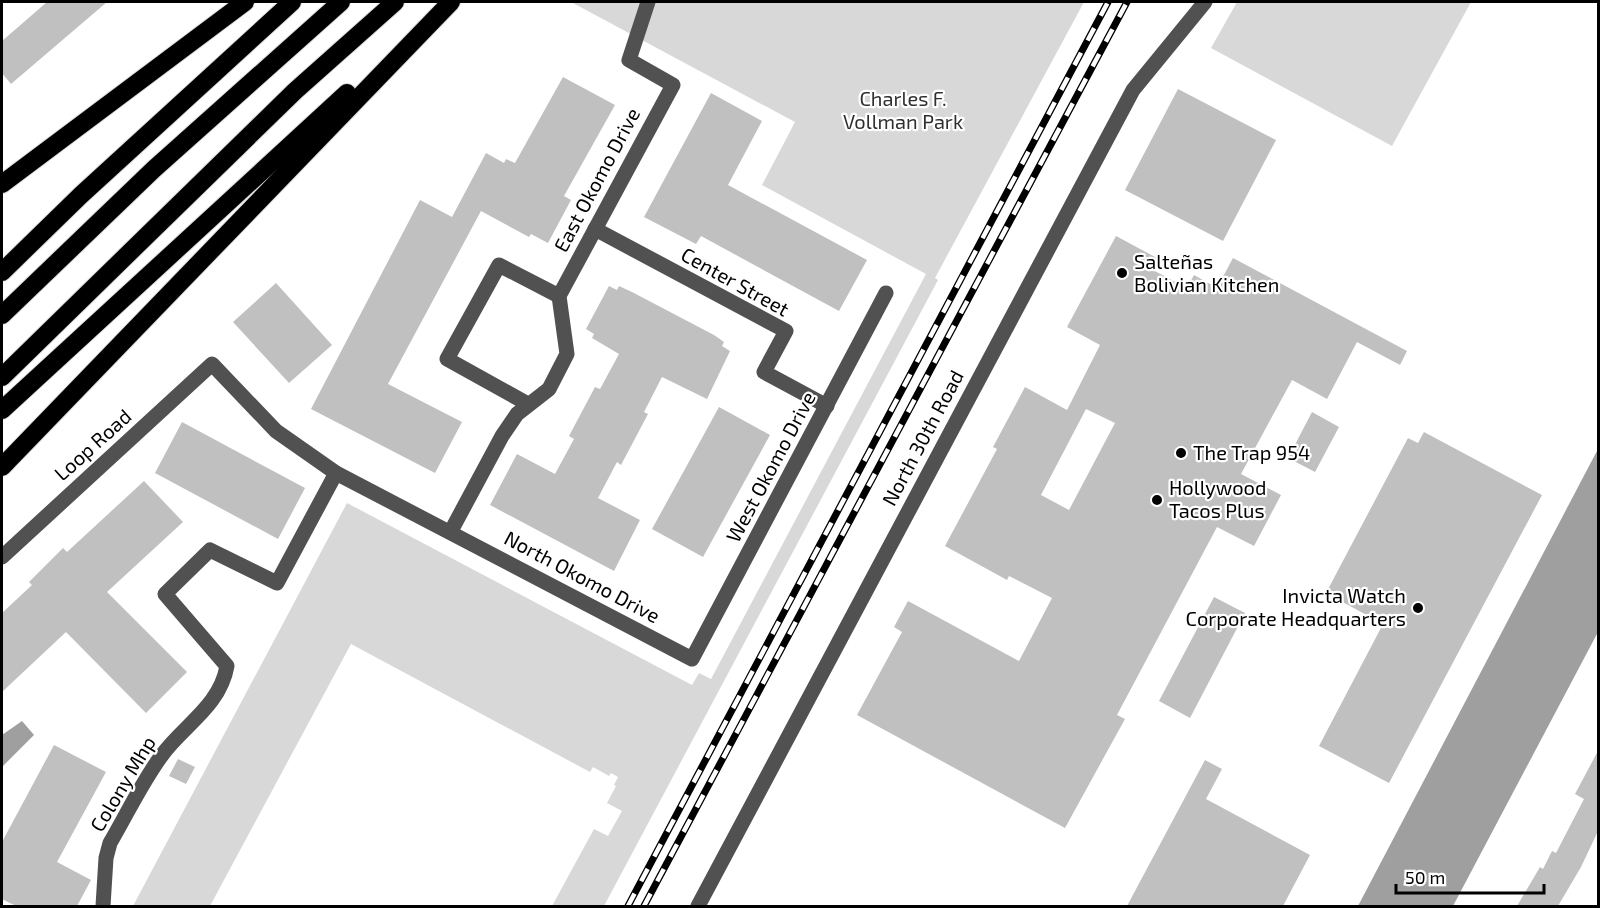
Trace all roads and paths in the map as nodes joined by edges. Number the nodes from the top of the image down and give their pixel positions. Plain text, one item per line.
1 (245, 2) edge
2 (292, 2) edge
3 (341, 2) edge
4 (394, 2) edge
5 (448, 2) edge
6 (648, 2) edge
7 (1205, 2) edge
8 (2, 184) edge
9 (595, 230) junction
10 (2, 272) edge
11 (886, 293) dead end
12 (559, 296) junction
13 (2, 315) edge
14 (212, 364) joint
15 (2, 377) edge
16 (528, 404) junction
17 (827, 406) junction
18 (2, 410) edge
19 (2, 467) edge
20 (336, 473) junction
21 (451, 531) junction
22 (2, 557) edge
23 (692, 659) joint
24 (103, 906) edge
25 (698, 906) edge

1 - 8 highway
2 - 10 highway
3 - 13 highway
4 - 15 highway
5 - 18 highway
5 - 19 highway
6 - 9 street, East Okomo Drive
7 - 25 street, North 30th Road
9 - 12 street, East Okomo Drive
9 - 17 street, Center Street
11 - 17 street, West Okomo Drive
12 - 16 street
12 - 16 street
14 - 20 street, North Okomo Drive
14 - 22 street, Loop Road
16 - 21 street
17 - 23 street, West Okomo Drive
20 - 21 street, North Okomo Drive
20 - 24 street, Colony Mhp
21 - 23 street, North Okomo Drive

